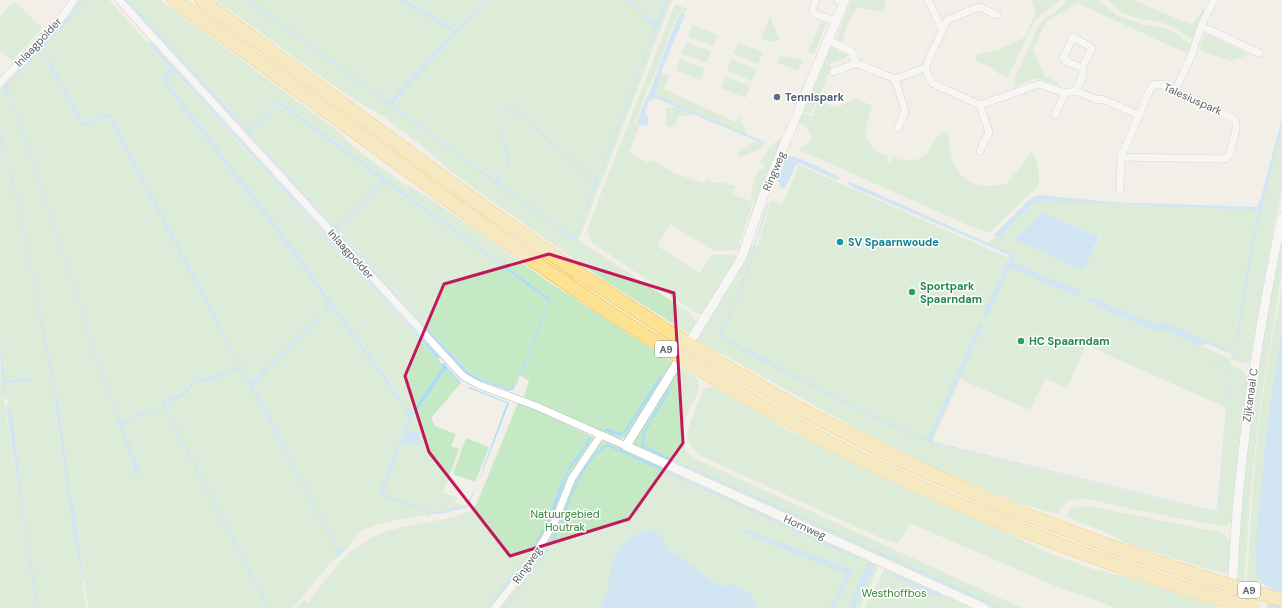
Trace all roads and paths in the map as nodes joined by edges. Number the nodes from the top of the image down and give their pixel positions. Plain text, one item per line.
1 (74, 0) edge
2 (119, 0) edge
3 (174, 0) edge
4 (201, 0) edge
5 (816, 0) edge
6 (920, 0) edge
7 (927, 0) edge
8 (1214, 0) edge
9 (842, 1) edge
10 (997, 15) dead end
11 (836, 22) junction
12 (1201, 26) junction
13 (942, 29) junction
14 (828, 40) junction
15 (1259, 53) dead end
16 (856, 63) junction
17 (925, 68) junction
18 (1082, 68) junction
19 (833, 72) dead end
20 (895, 79) junction
21 (0, 83) edge
22 (1076, 90) junction
23 (1175, 91) junction
24 (1065, 93) junction
25 (980, 105) junction
26 (1056, 115) dead end
27 (1139, 115) junction
28 (898, 128) dead end
29 (980, 151) dead end
30 (1121, 157) junction
31 (1120, 189) dead end
32 (1282, 217) edge
33 (693, 337) dead end
34 (676, 365) dead end
35 (601, 435) junction
36 (626, 446) junction
37 (1233, 576) dead end
38 (1282, 600) edge
39 (495, 608) edge
40 (984, 608) edge
41 (1254, 608) edge

1 - 21 street, Inlaagpolder
2 - 35 street, Inlaagpolder
3 - 41 highway, A9, bridge
4 - 38 highway, A9, bridge
5 - 11 street
6 - 7 street
7 - 13 street
8 - 12 street
9 - 11 street, Ringweg
10 - 13 street
11 - 14 street, Ringweg
12 - 15 street
12 - 23 street
13 - 17 street
14 - 16 street
14 - 33 street, Ringweg
16 - 19 street
16 - 20 street
17 - 20 street
17 - 25 street
18 - 18 street
18 - 22 street
20 - 28 street
22 - 24 street
22 - 27 street
23 - 27 street, Talesiuspark
23 - 30 street, Talesiuspark
24 - 25 street
24 - 26 street
25 - 29 street
27 - 30 street, Talesiuspark
30 - 31 street, Talesiuspark
32 - 37 street, Zijkanaal C
34 - 36 street
35 - 36 street, Inlaagpolder
35 - 39 street, Ringweg
36 - 40 street, Hornweg

